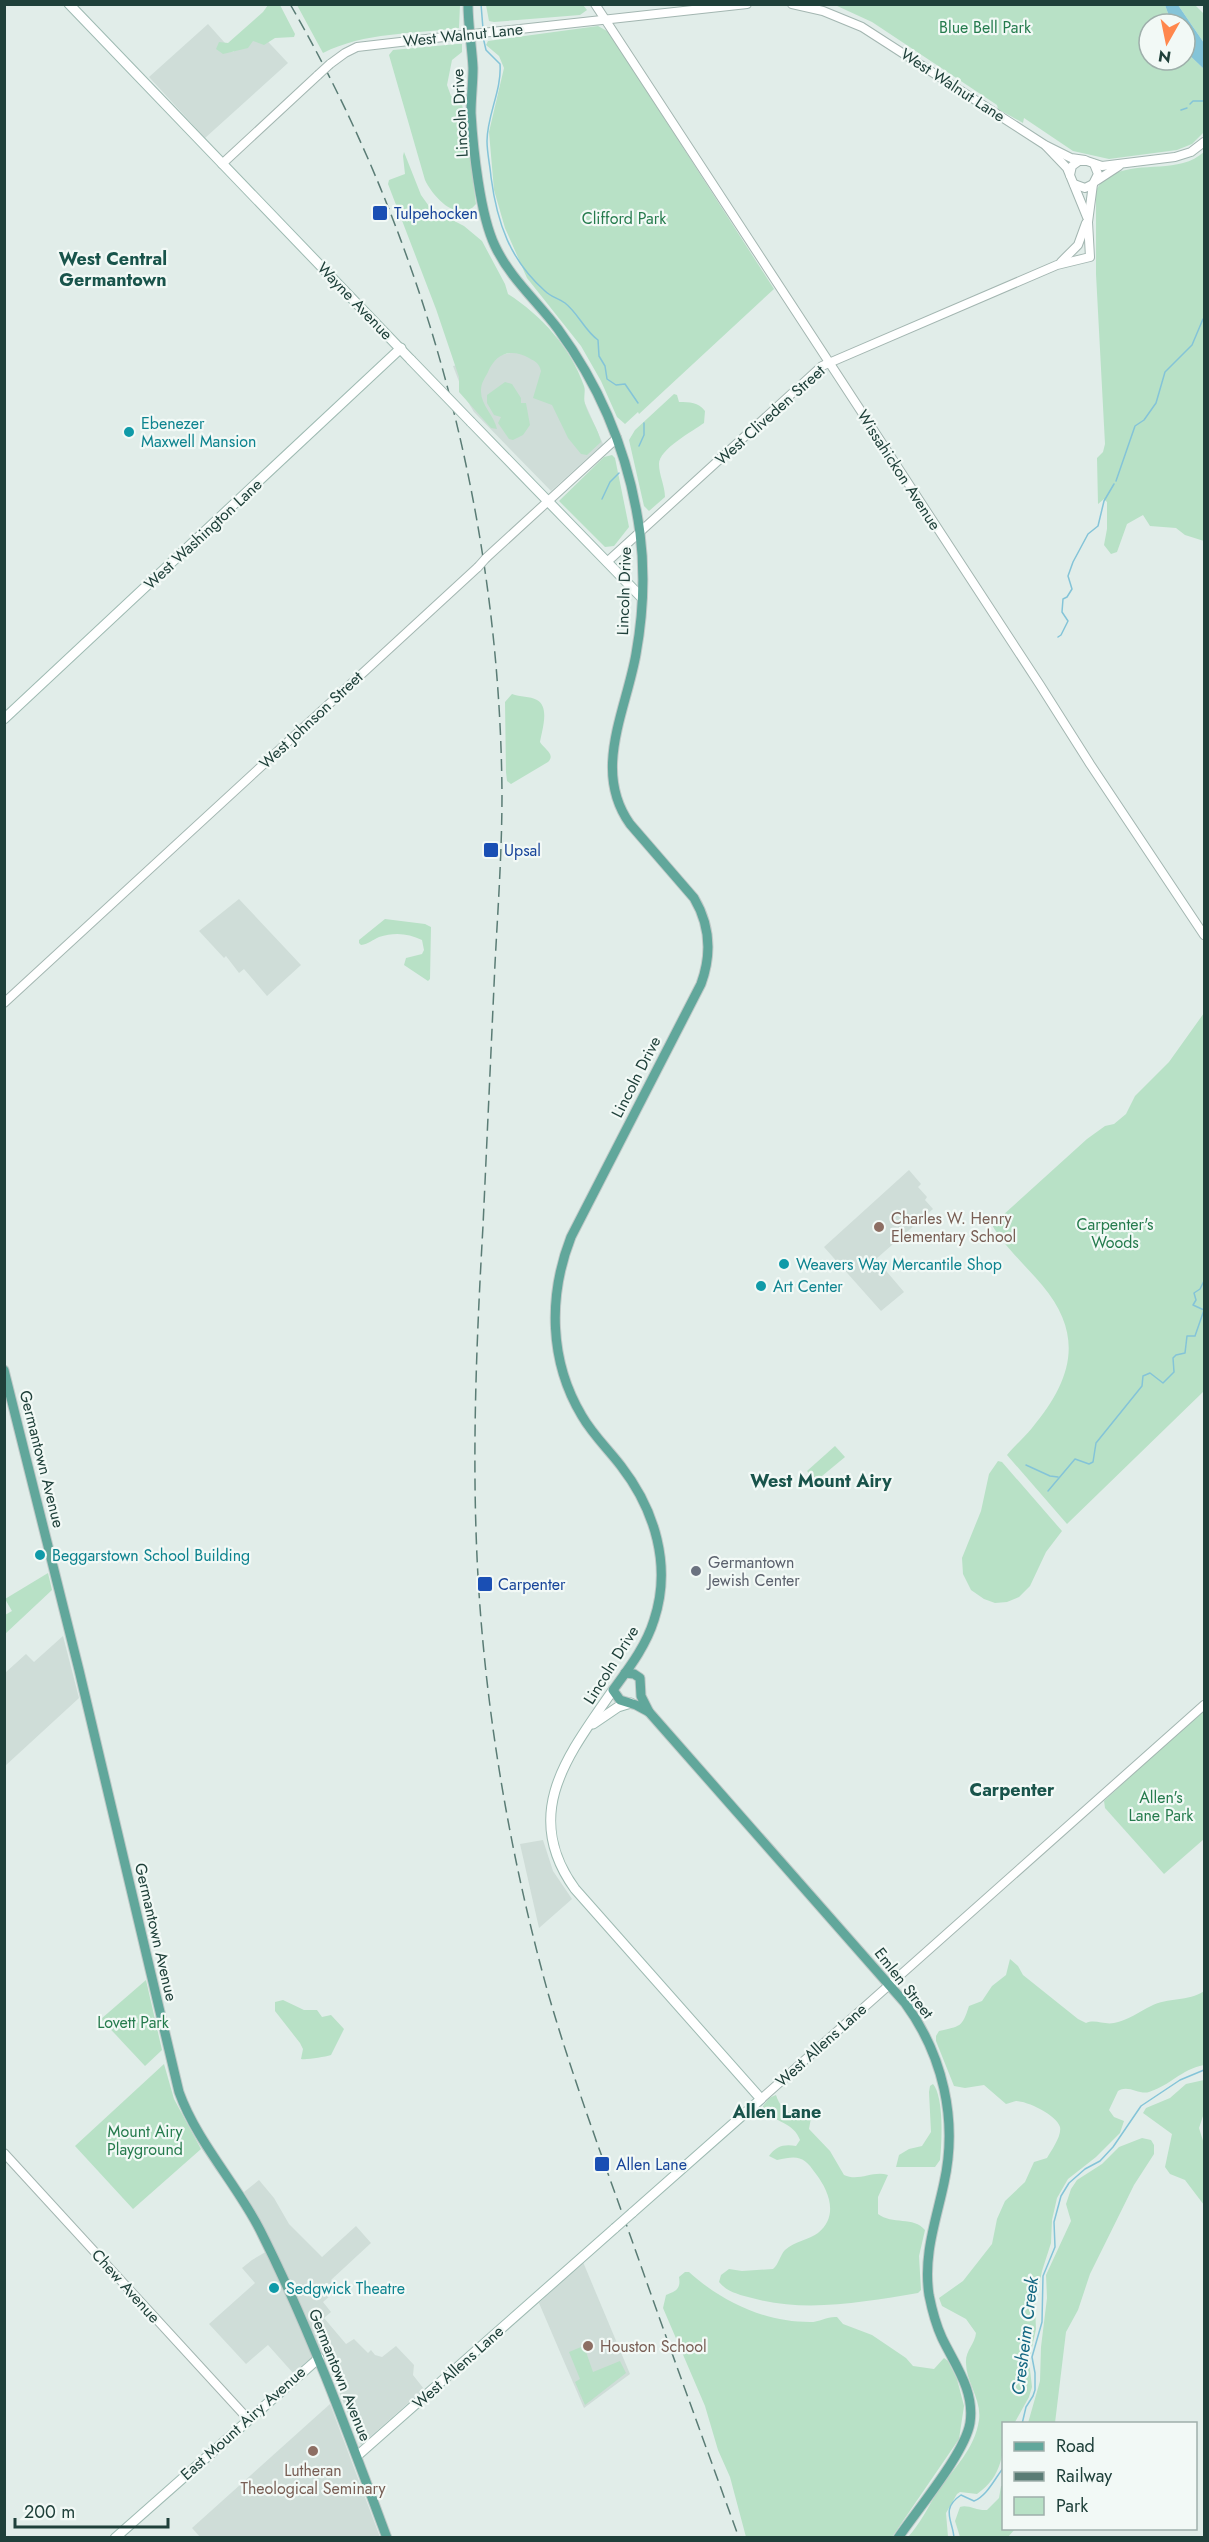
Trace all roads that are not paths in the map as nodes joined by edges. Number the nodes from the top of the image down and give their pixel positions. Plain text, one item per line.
1 (69, 4) edge
2 (468, 4) edge
3 (595, 4) edge
4 (747, 4) edge
5 (792, 4) edge
6 (605, 20) junction
7 (1204, 143) edge
8 (1045, 145) junction
9 (1085, 160) junction
10 (1129, 163) junction
11 (222, 164) junction
12 (1094, 164) junction
13 (1072, 179) junction
14 (1094, 183) junction
15 (1085, 212) junction
16 (1088, 222) junction
17 (1057, 265) junction
18 (401, 348) junction
19 (828, 362) junction
20 (617, 438) junction
21 (548, 501) junction
22 (640, 533) junction
23 (607, 562) junction
24 (642, 597) junction
25 (4, 719) edge
26 (1204, 935) edge
27 (4, 1003) edge
28 (4, 1370) edge
29 (626, 1673) junction
30 (613, 1690) junction
31 (640, 1690) junction
32 (631, 1703) junction
33 (1204, 1705) edge
34 (649, 1712) junction
35 (588, 1727) junction
36 (890, 1984) junction
37 (761, 2099) junction
38 (4, 2153) edge
39 (319, 2358) junction
40 (248, 2419) junction
41 (357, 2456) junction
42 (115, 2538) edge
43 (387, 2538) edge
44 (898, 2538) edge

1 - 11 main road, Wayne Avenue
2 - 20 main road, Lincoln Drive
3 - 6 street, Wissahickon Avenue
4 - 6 street, West Walnut Lane
5 - 8 street, West Walnut Lane
6 - 11 street, West Walnut Lane, bridge
6 - 19 street, Wissahickon Avenue
7 - 10 street
8 - 9 street, West Walnut Lane
8 - 13 street, West Walnut Lane
9 - 12 street
9 - 13 street
10 - 12 street
10 - 14 street
11 - 18 main road, Wayne Avenue
12 - 14 street
13 - 14 street
13 - 15 street, West Walnut Lane
14 - 16 street
15 - 16 street, West Walnut Lane
15 - 17 street, West Cliveden Street
16 - 17 street, West Cliveden Street
17 - 19 street, West Cliveden Street
18 - 21 main road, Wayne Avenue, bridge
18 - 25 main road, West Washington Lane
19 - 22 street, West Cliveden Street
19 - 26 street, Wissahickon Avenue
20 - 21 street, West Johnson Street
20 - 22 main road, Lincoln Drive
21 - 23 main road, Wayne Avenue
21 - 27 street, West Johnson Street, bridge
22 - 23 street, West Cliveden Street
22 - 24 main road, Lincoln Drive
23 - 24 main road, Wayne Avenue
24 - 29 main road, Lincoln Drive
28 - 39 main road, Germantown Avenue
29 - 30 main road, Lincoln Drive
29 - 31 main road, Emlen Street
30 - 32 main road, Emlen Street
30 - 35 main road, Lincoln Drive
31 - 32 main road
31 - 34 main road, Emlen Street
32 - 34 main road, Emlen Street
32 - 35 main road
33 - 36 street, West Allens Lane
34 - 36 main road, Emlen Street
35 - 37 main road, Lincoln Drive
36 - 37 street, West Allens Lane
36 - 44 main road, Emlen Street
37 - 41 main road, West Allens Lane, bridge
38 - 40 street, Chew Avenue
39 - 40 main road, East Mount Airy Avenue
39 - 41 main road, Germantown Avenue
40 - 42 main road, East Mount Airy Avenue
41 - 43 main road, Germantown Avenue

